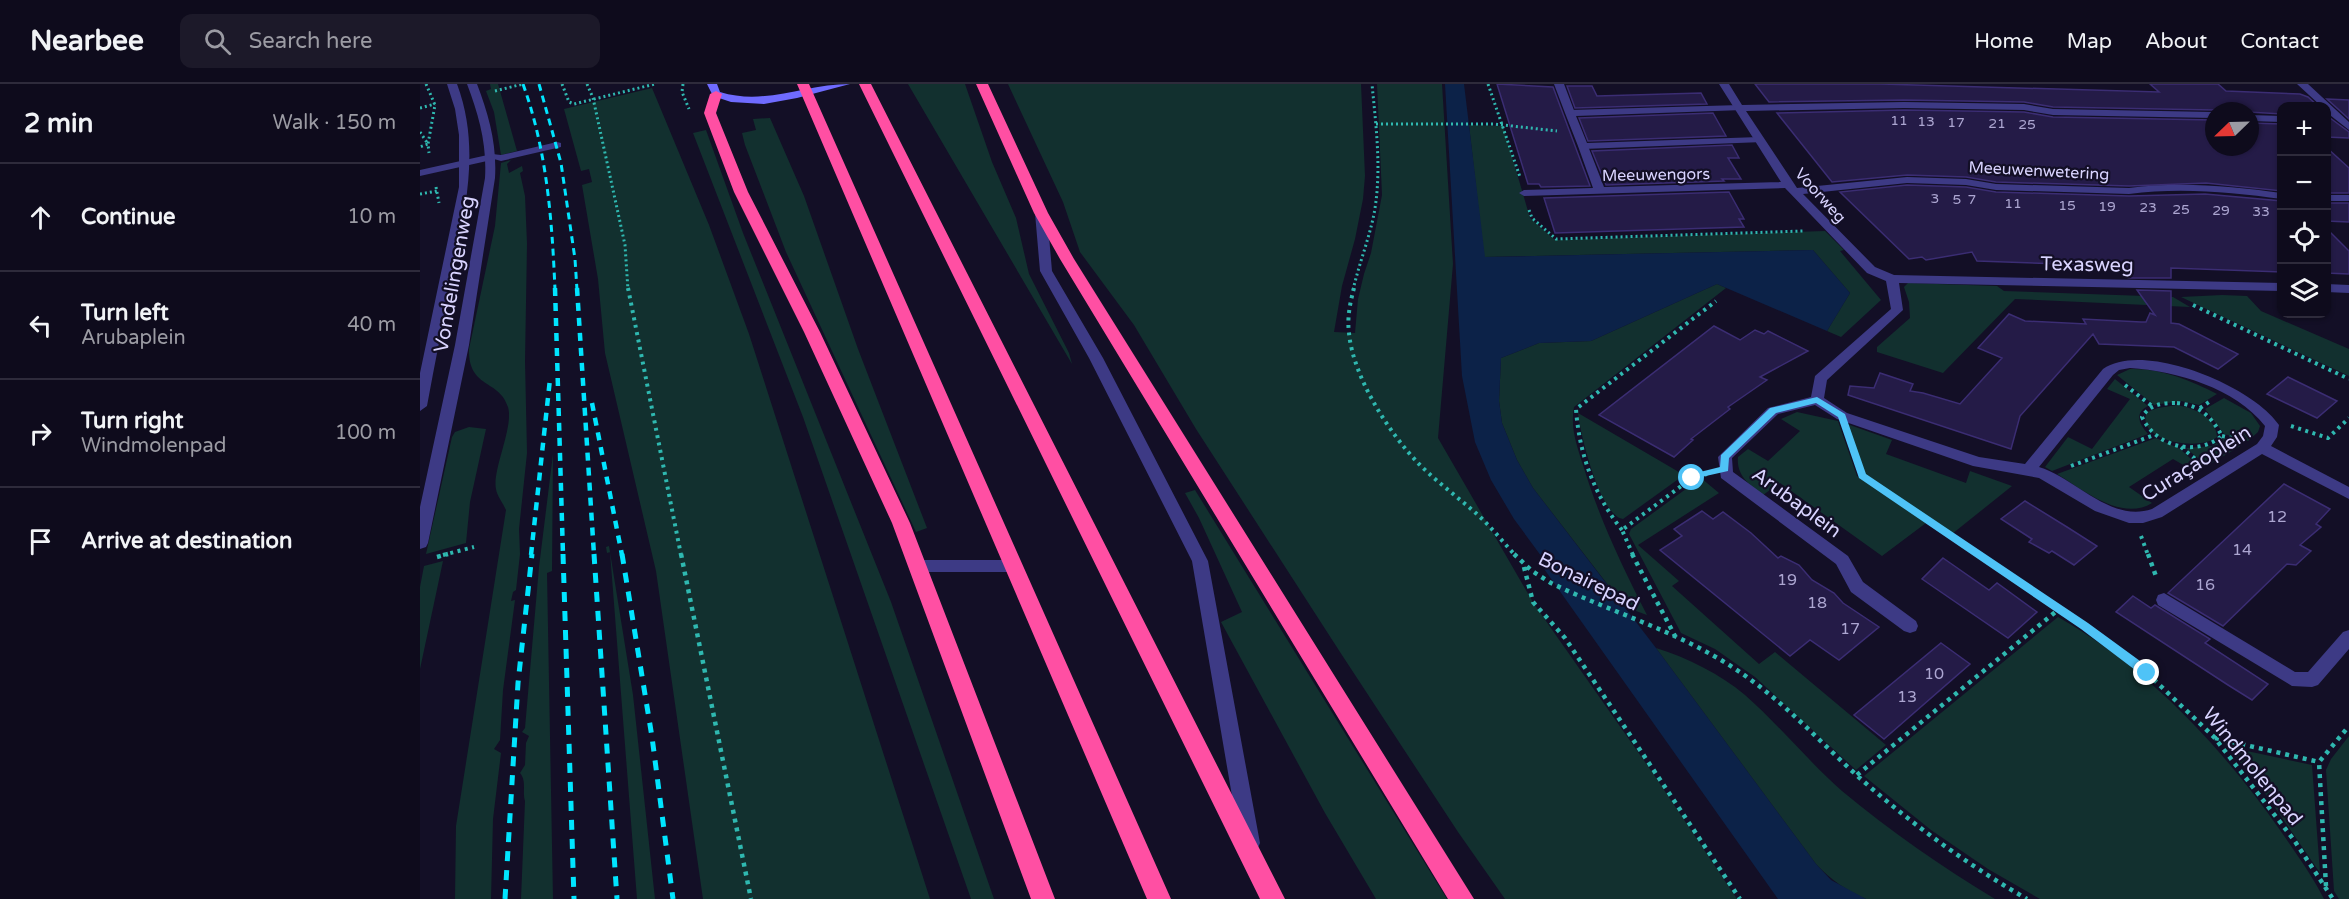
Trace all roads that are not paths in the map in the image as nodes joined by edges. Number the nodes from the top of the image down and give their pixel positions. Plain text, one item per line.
1 (452, 84) edge
2 (472, 84) edge
3 (803, 84) edge
4 (845, 84) edge
5 (864, 84) edge
6 (982, 84) edge
7 (1559, 84) edge
8 (1724, 84) edge
9 (2302, 84) edge
10 (714, 89) edge
11 (1740, 108) junction
12 (1570, 113) junction
13 (2205, 114) edge
14 (2259, 118) edge
15 (2277, 119) edge
16 (2331, 121) edge
17 (2346, 124) edge
18 (1759, 140) junction
19 (557, 145) dead end
20 (1583, 146) junction
21 (492, 157) junction
22 (466, 162) junction
23 (420, 174) edge
24 (1791, 189) junction
25 (1600, 192) junction
26 (1524, 193) dead end
27 (2277, 195) edge
28 (2331, 198) edge
29 (2349, 198) edge
30 (1041, 213) junction
31 (1892, 279) junction
32 (2277, 287) edge
33 (2331, 288) edge
34 (2349, 289) edge
35 (1817, 400) junction
36 (420, 406) edge
37 (2262, 448) junction
38 (2030, 470) junction
39 (2349, 494) edge
40 (420, 543) edge
41 (918, 566) junction
42 (1013, 566) junction
43 (2164, 600) road end
44 (1910, 626) dead end
45 (2349, 637) edge
46 (1253, 858) junction
47 (1043, 899) edge
48 (1159, 899) edge
49 (1274, 899) edge
50 (1462, 899) edge

1 - 22 street, Vondelingenweg
2 - 21 street, Vondelingenweg
3 - 42 highway
4 - 10 main road
5 - 46 highway
6 - 30 highway
7 - 12 street
8 - 11 street, Voorweg
9 - 17 street
10 - 41 highway
11 - 12 street
11 - 13 street
11 - 18 street, Voorweg
12 - 20 street
14 - 15 street
16 - 17 street
18 - 20 street
18 - 24 street, Voorweg
19 - 21 street
20 - 25 street
21 - 22 street
21 - 40 street, Vondelingenweg
22 - 23 street
22 - 36 street, Vondelingenweg
24 - 25 street, Meeuwengors
24 - 27 street, Meeuwenwetering
24 - 31 street, Voorweg
25 - 26 street, Meeuwengors
28 - 29 street
30 - 46 street
30 - 50 highway
31 - 32 street, Texasweg
31 - 35 street
33 - 34 street
35 - 38 street
35 - 44 street, Arubaplein
37 - 38 street, Curaçaoplein
37 - 38 street, Curaçaoplein
37 - 39 street
41 - 42 street
41 - 47 highway
42 - 48 highway
43 - 45 street
46 - 49 highway

